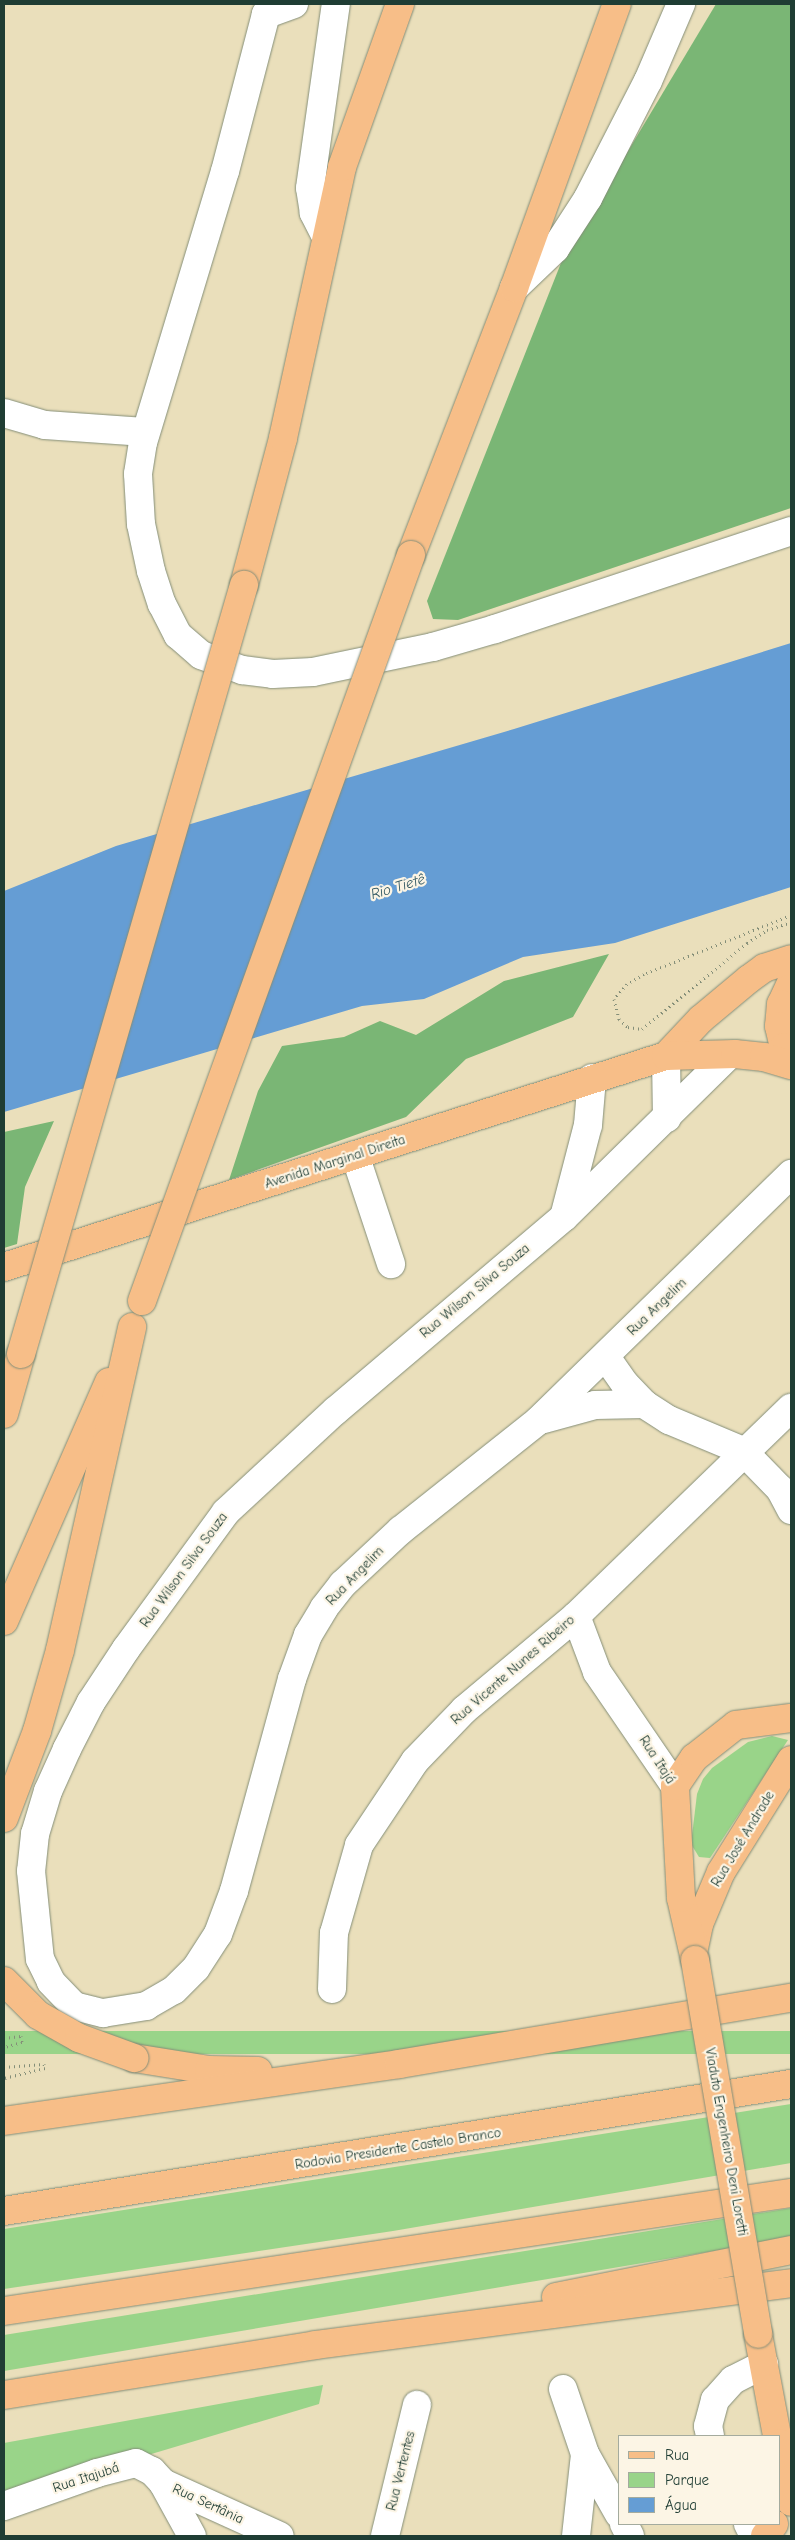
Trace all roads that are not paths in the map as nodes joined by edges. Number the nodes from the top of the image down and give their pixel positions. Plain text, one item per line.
1 (294, 4) edge
2 (400, 4) edge
3 (618, 4) edge
4 (681, 4) edge
5 (329, 5) edge
6 (268, 9) edge
7 (325, 235) junction
8 (514, 288) junction
9 (4, 413) edge
10 (145, 432) junction
11 (791, 531) edge
12 (791, 959) edge
13 (791, 983) edge
14 (729, 1055) junction
15 (666, 1056) junction
16 (791, 1059) edge
17 (791, 1065) edge
18 (592, 1078) junction
19 (667, 1118) junction
20 (355, 1155) junction
21 (791, 1174) edge
22 (564, 1217) junction
23 (391, 1264) dead end
24 (4, 1267) edge
25 (132, 1327) junction
26 (606, 1357) junction
27 (644, 1404) junction
28 (791, 1408) edge
29 (4, 1414) edge
30 (538, 1421) junction
31 (707, 1435) junction
32 (743, 1451) junction
33 (715, 1479) junction
34 (786, 1500) edge
35 (576, 1616) junction
36 (4, 1621) edge
37 (791, 1718) edge
38 (791, 1760) edge
39 (675, 1786) junction
40 (4, 1818) edge
41 (678, 1867) junction
42 (721, 1872) junction
43 (695, 1955) junction
44 (40, 1958) joint
45 (4, 1981) edge
46 (332, 1989) dead end
47 (791, 1998) edge
48 (400, 2064) junction
49 (791, 2084) edge
50 (4, 2121) edge
51 (791, 2193) edge
52 (4, 2211) edge
53 (791, 2250) edge
54 (791, 2283) edge
55 (4, 2311) edge
56 (315, 2345) junction
57 (764, 2364) junction
58 (563, 2389) dead end
59 (4, 2395) edge
60 (417, 2405) dead end
61 (710, 2435) edge
62 (778, 2435) edge
63 (780, 2452) edge
64 (585, 2454) junction
65 (163, 2483) junction
66 (786, 2505) edge
67 (4, 2506) edge
68 (618, 2512) edge
69 (618, 2516) edge
70 (773, 2525) edge
71 (264, 2534) edge
72 (192, 2536) edge
73 (385, 2536) edge
74 (577, 2536) edge
75 (765, 2536) edge

1 - 6 street
2 - 7 main road
3 - 8 main road
4 - 8 street
5 - 7 street
6 - 10 street
7 - 29 main road, bridge
8 - 25 main road, bridge
9 - 10 street
10 - 11 street
12 - 15 main road, Avenida Marginal Direita
13 - 16 main road
14 - 15 main road, Avenida Marginal Direita
14 - 17 main road, Avenida Marginal Direita
14 - 19 street, Rua Wilson Silva Souza
15 - 18 main road, Avenida Marginal Direita
15 - 19 street
18 - 20 main road, Avenida Marginal Direita
18 - 22 street
19 - 22 street, Rua Wilson Silva Souza
20 - 23 street
20 - 24 main road, Avenida Marginal Direita
21 - 26 street, Rua Angelim
22 - 44 street, Rua Wilson Silva Souza
25 - 36 main road
25 - 40 main road
26 - 27 street
26 - 30 street, Rua Angelim
27 - 30 street
27 - 31 street
28 - 32 street, Rua Vicente Nunes Ribeiro
30 - 44 street, Rua Angelim
31 - 32 street
31 - 33 street
32 - 33 street, Rua Vicente Nunes Ribeiro
32 - 34 street
33 - 34 street
33 - 35 street, Rua Vicente Nunes Ribeiro
35 - 39 street, Rua Itajá
35 - 46 street, Rua Vicente Nunes Ribeiro
37 - 39 main road
38 - 42 main road, Rua José Andrade
39 - 41 main road, Rua Itajá
41 - 42 main road
41 - 43 main road, Rua Itajá
42 - 43 main road, Rua José Andrade
43 - 57 main road, Viaduto Engenheiro Deni Loretti, bridge
45 - 48 main road, bridge
47 - 48 main road
48 - 50 main road
49 - 52 main road, Rodovia Presidente Castelo Branco
51 - 55 main road
53 - 56 main road
54 - 56 main road
56 - 59 main road
57 - 61 street
57 - 62 main road, Viaduto Engenheiro Deni Loretti
58 - 64 street
60 - 73 street, Rua Vertentes
63 - 66 main road
64 - 68 street
64 - 74 street
65 - 67 street, Rua Itajubá
65 - 71 street, Rua Sertânia
65 - 72 street
69 - 74 street
70 - 75 main road

